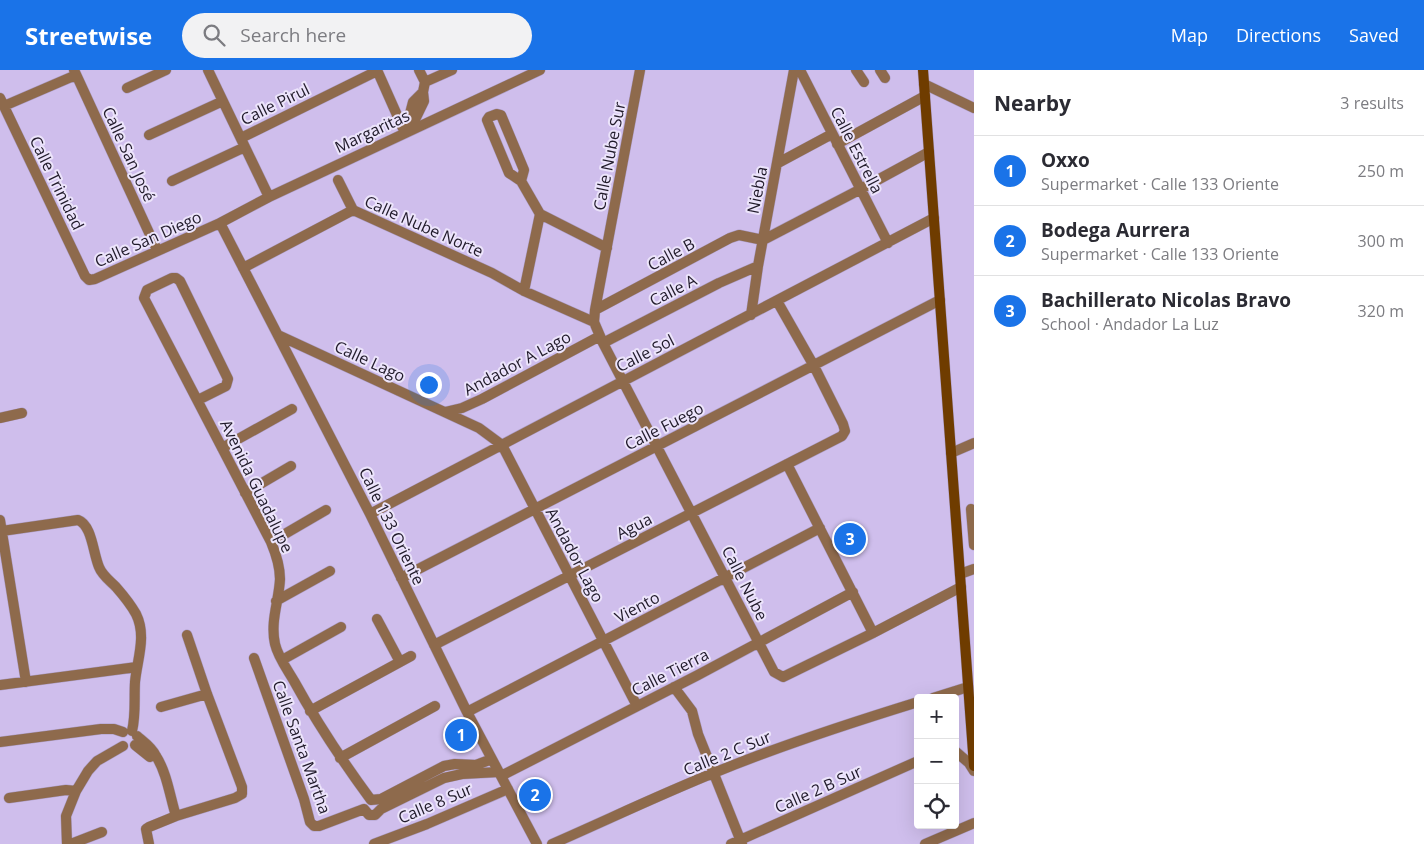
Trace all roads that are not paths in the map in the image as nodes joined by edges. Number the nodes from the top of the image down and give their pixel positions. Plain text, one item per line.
1 (166, 70) edge
2 (210, 70) edge
3 (377, 70) edge
4 (419, 70) edge
5 (452, 70) edge
6 (540, 70) edge
7 (640, 70) edge
8 (794, 70) edge
9 (800, 70) edge
10 (856, 70) edge
11 (923, 70) edge
12 (75, 72) edge
13 (864, 82) dead end
14 (924, 84) junction
15 (424, 87) junction
16 (127, 88) dead end
17 (925, 96) junction
18 (223, 101) junction
19 (2, 102) edge
20 (974, 108) edge
21 (408, 131) junction
22 (832, 134) junction
23 (149, 135) dead end
24 (243, 142) junction
25 (837, 144) junction
26 (929, 152) junction
27 (778, 163) junction
28 (338, 180) dead end
29 (172, 181) dead end
30 (521, 181) junction
31 (860, 189) junction
32 (269, 197) junction
33 (352, 210) junction
34 (540, 214) junction
35 (934, 218) junction
36 (220, 223) junction
37 (763, 240) junction
38 (888, 243) junction
39 (607, 248) junction
40 (157, 250) junction
41 (758, 266) junction
42 (243, 268) junction
43 (89, 280) joint
44 (524, 291) junction
45 (940, 300) junction
46 (777, 301) junction
47 (595, 310) junction
48 (751, 315) junction
49 (594, 322) junction
50 (278, 335) junction
51 (602, 339) junction
52 (814, 366) junction
53 (624, 381) junction
54 (198, 400) junction
55 (292, 409) dead end
56 (446, 412) junction
57 (22, 413) dead end
58 (0, 418) edge
59 (974, 443) edge
60 (502, 445) junction
61 (657, 446) junction
62 (222, 448) junction
63 (951, 453) junction
64 (787, 464) junction
65 (291, 466) dead end
66 (245, 493) junction
67 (973, 508) edge
68 (326, 510) dead end
69 (535, 510) junction
70 (955, 512) junction
71 (692, 513) junction
72 (370, 514) junction
73 (1, 525) edge
74 (820, 528) junction
75 (271, 542) junction
76 (974, 545) edge
77 (974, 569) edge
78 (330, 571) dead end
79 (960, 574) junction
80 (569, 576) junction
81 (401, 578) junction
82 (725, 578) junction
83 (961, 587) junction
84 (853, 592) junction
85 (276, 601) junction
86 (377, 619) dead end
87 (341, 627) dead end
88 (873, 633) junction
89 (187, 635) dead end
90 (603, 641) junction
91 (759, 643) junction
92 (434, 645) junction
93 (411, 656) dead end
94 (254, 658) dead end
95 (282, 660) junction
96 (400, 662) junction
97 (137, 667) junction
98 (26, 682) junction
99 (0, 686) edge
100 (674, 687) junction
101 (968, 687) junction
102 (207, 694) junction
103 (946, 694) edge
104 (914, 703) edge
105 (435, 706) dead end
106 (637, 706) junction
107 (161, 707) dead end
108 (310, 711) junction
109 (468, 712) junction
110 (132, 736) junction
111 (0, 742) edge
112 (959, 754) edge
113 (340, 758) junction
114 (492, 760) junction
115 (914, 763) edge
116 (974, 766) edge
117 (455, 770) junction
118 (974, 771) edge
119 (714, 772) junction
120 (500, 774) junction
121 (508, 789) junction
122 (76, 791) junction
123 (9, 798) dead end
124 (371, 800) junction
125 (365, 812) junction
126 (173, 817) junction
127 (974, 823) edge
128 (102, 832) dead end
129 (738, 843) edge
130 (72, 844) edge
131 (150, 844) edge
132 (374, 844) edge
133 (537, 844) edge
134 (552, 844) edge
135 (925, 844) edge

1 - 16 street
2 - 18 street
3 - 21 street
3 - 24 street, Calle Pirul
4 - 15 street
5 - 15 street
6 - 21 street, Margaritas
7 - 39 street, Calle Nube Sur
8 - 27 street, Niebla
9 - 22 street, Calle Estrella
10 - 13 street
11 - 14 main road
12 - 19 street
12 - 40 street, Calle San José
14 - 17 main road
14 - 20 street
15 - 21 street
17 - 25 street
17 - 26 main road
18 - 23 street
18 - 24 street
19 - 43 street, Calle Trinidad
21 - 32 street, Margaritas
22 - 25 street, Calle Estrella
22 - 27 street
24 - 29 street, Calle Pirul
24 - 32 street
25 - 31 street, Calle Estrella
26 - 31 street
26 - 35 main road
27 - 37 street, Niebla
28 - 33 street
30 - 30 street
30 - 34 street
31 - 37 street
31 - 38 street, Calle Estrella
32 - 36 street, Margaritas
33 - 42 street, Calle Nube Norte
33 - 44 street, Calle Nube Norte
34 - 39 street
34 - 44 street
35 - 38 street, Calle Sol
35 - 45 main road
36 - 40 street, Calle San Diego
36 - 42 street, Calle 133 Oriente
37 - 41 street, Niebla
37 - 47 street, Calle B
38 - 46 street, Calle Sol
39 - 47 street, Calle Nube Sur
40 - 43 street, Calle San Diego
41 - 48 street, Niebla
41 - 51 street, Calle A
42 - 50 street, Calle 133 Oriente
44 - 49 street, Calle Nube Norte
45 - 52 street, Calle Fuego
45 - 63 main road
46 - 48 street, Calle Sol
46 - 52 street
47 - 49 street, Calle Nube Sur
48 - 53 street, Calle Sol
49 - 51 street, Calle Nube
50 - 56 street, Calle Lago
50 - 72 street, Calle 133 Oriente
51 - 53 street, Calle Nube
51 - 56 street, Andador A Lago
52 - 61 street, Calle Fuego
52 - 64 street, Agua
53 - 60 street, Calle Sol
53 - 61 street, Calle Nube
54 - 54 street, Avenida Guadalupe
54 - 62 street, Avenida Guadalupe
55 - 62 street
56 - 60 street, Calle Lago
57 - 58 street
59 - 63 street
60 - 69 street, Andador Lago
60 - 72 street, Calle Sol
61 - 69 street, Calle Fuego
61 - 71 street, Calle Nube
62 - 66 street, Avenida Guadalupe
63 - 70 main road
64 - 71 street, Agua
64 - 74 street
65 - 66 street
66 - 75 street, Avenida Guadalupe
67 - 70 street
67 - 76 street
68 - 75 street
69 - 80 street, Andador Lago
69 - 81 street, Calle Fuego
70 - 79 main road
71 - 80 street, Agua
71 - 82 street, Calle Nube
72 - 81 street, Calle 133 Oriente
73 - 97 street
73 - 98 street
74 - 82 street, Viento
74 - 84 street
75 - 85 street, Avenida Guadalupe
77 - 79 street
78 - 85 street
79 - 83 main road
80 - 90 street, Andador Lago
80 - 92 street, Agua
81 - 92 street, Calle 133 Oriente
82 - 90 street, Viento
82 - 91 street, Calle Nube
83 - 88 street, Calle Nube
83 - 101 main road
84 - 88 street
84 - 91 street, Calle Tierra
85 - 95 street, Avenida Guadalupe
86 - 96 street
87 - 95 street
88 - 91 street, Calle Nube
89 - 102 street
90 - 106 street, Andador Lago
90 - 109 street, Viento
91 - 100 street, Calle Tierra
92 - 109 street, Calle 133 Oriente
93 - 96 street
94 - 125 street, Calle Santa Martha
95 - 108 street, Avenida Guadalupe
96 - 108 street
97 - 98 street
97 - 110 street
98 - 99 street
100 - 106 street, Calle Tierra
100 - 119 street
101 - 103 street
101 - 116 main road
102 - 107 street
102 - 126 street
104 - 119 street, Calle 2 C Sur
105 - 113 street
106 - 120 street, Calle Tierra
108 - 113 street, Avenida Guadalupe
109 - 114 street, Calle 133 Oriente
110 - 111 street
110 - 122 street
110 - 126 street
112 - 118 street
113 - 124 street, Avenida Guadalupe
114 - 117 street
114 - 120 street, Calle 133 Oriente
115 - 129 street, Calle 2 B Sur
117 - 120 street
117 - 124 street
117 - 125 street, Calle Santa Martha
119 - 129 street
119 - 134 street, Calle 2 C Sur
120 - 121 street, Calle 133 Oriente
121 - 132 street, Calle 8 Sur
121 - 133 street, Calle 133 Oriente
122 - 123 street
122 - 130 street
124 - 125 street
126 - 131 street
127 - 135 street
128 - 130 street

